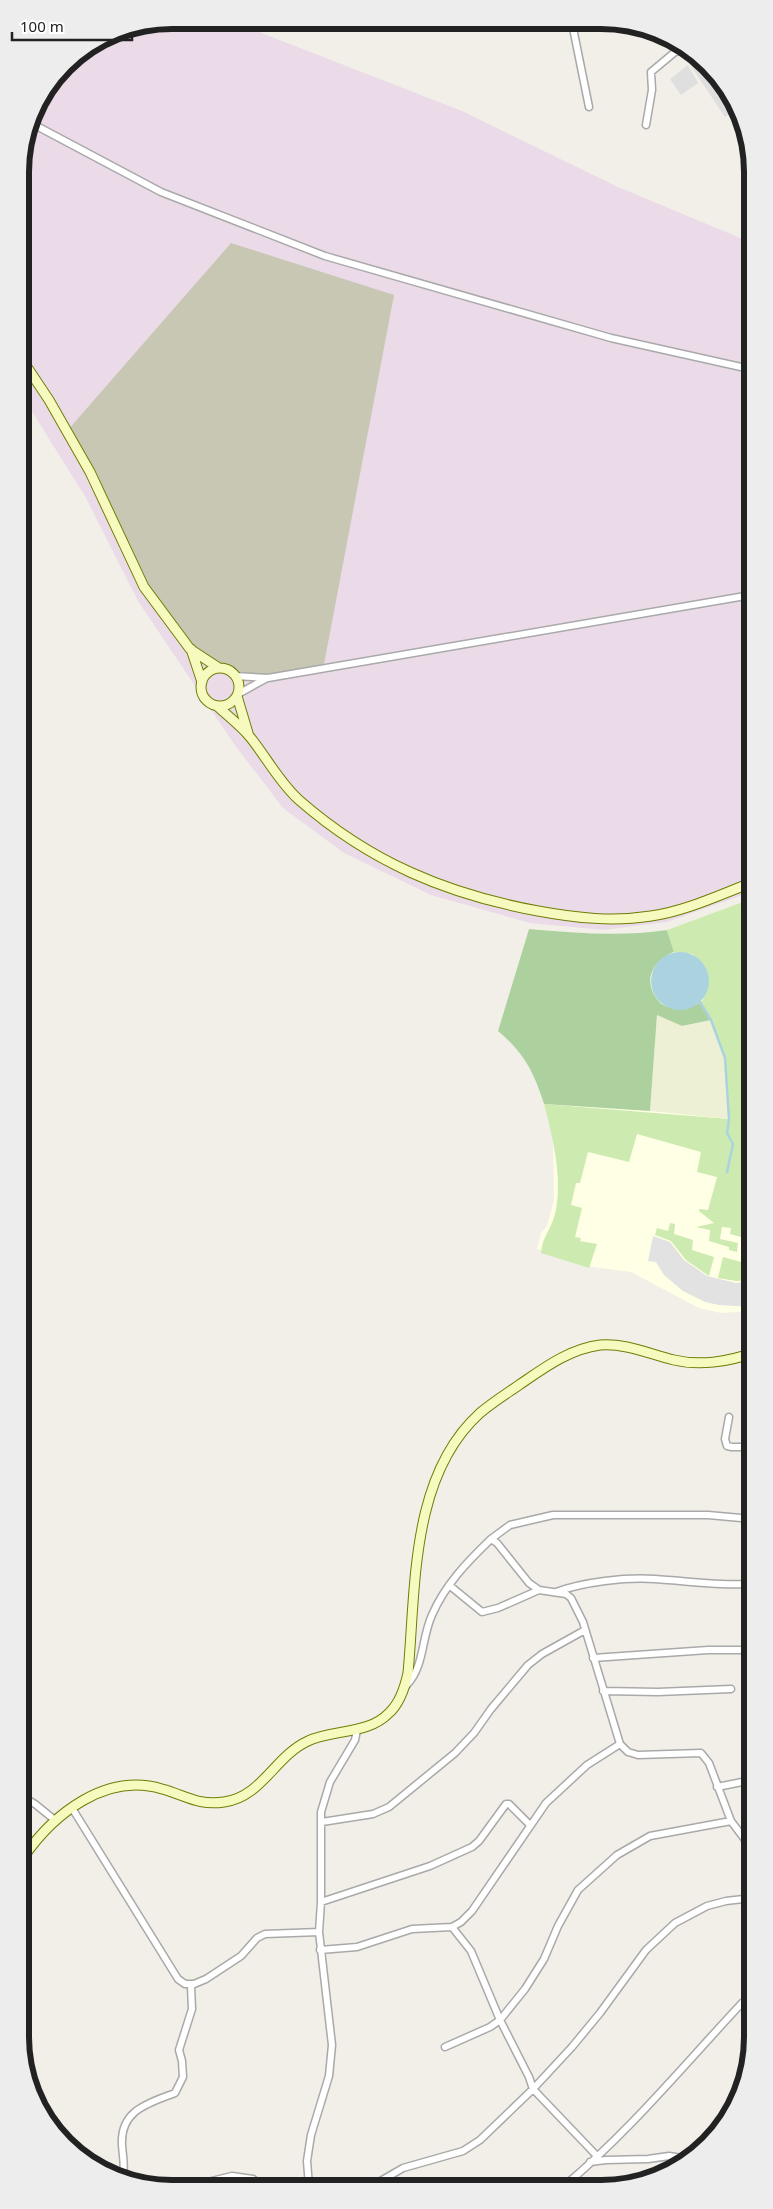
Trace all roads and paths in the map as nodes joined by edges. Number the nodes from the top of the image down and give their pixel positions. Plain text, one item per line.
1 (573, 29) edge
2 (678, 51) edge
3 (589, 107) dead end
4 (646, 125) dead end
5 (37, 126) edge
6 (744, 368) edge
7 (29, 370) edge
8 (744, 596) edge
9 (190, 649) junction
10 (219, 668) junction
11 (235, 676) junction
12 (268, 678) junction
13 (202, 682) junction
14 (237, 695) junction
15 (217, 706) junction
16 (249, 736) junction
17 (744, 885) edge
18 (744, 1355) edge
19 (729, 1416) dead end
20 (744, 1447) edge
21 (744, 1519) edge
22 (490, 1538) junction
23 (744, 1584) edge
24 (448, 1585) junction
25 (539, 1590) junction
26 (554, 1592) junction
27 (585, 1630) junction
28 (744, 1650) edge
29 (594, 1658) junction
30 (405, 1687) junction
31 (731, 1689) dead end
32 (604, 1691) junction
33 (357, 1730) junction
34 (620, 1744) junction
35 (744, 1782) edge
36 (717, 1787) junction
37 (29, 1800) edge
38 (72, 1808) junction
39 (56, 1821) junction
40 (731, 1821) junction
41 (322, 1822) junction
42 (530, 1825) junction
43 (744, 1838) edge
44 (29, 1849) edge
45 (744, 1899) edge
46 (321, 1902) junction
47 (452, 1927) junction
48 (318, 1932) junction
49 (320, 1950) junction
50 (194, 1984) junction
51 (744, 2003) edge
52 (500, 2020) junction
53 (445, 2047) dead end
54 (533, 2089) junction
55 (596, 2155) junction
56 (678, 2157) edge
57 (590, 2162) junction
58 (124, 2172) edge
59 (219, 2180) edge
60 (254, 2180) edge
61 (309, 2180) edge
62 (382, 2180) edge
63 (570, 2180) edge

1 - 3 street
2 - 4 street
5 - 6 street
7 - 9 main road
8 - 12 street
9 - 10 main road
9 - 13 main road
10 - 11 main road
10 - 13 main road
11 - 12 street
11 - 14 main road
12 - 14 street
13 - 15 main road
14 - 15 main road
14 - 16 main road
15 - 16 main road
16 - 17 main road
18 - 30 main road
19 - 20 street
21 - 22 street
22 - 24 street
22 - 25 street
23 - 26 street
24 - 25 street
24 - 30 street
25 - 26 street
26 - 27 street
27 - 29 street
27 - 41 street
28 - 29 street
29 - 32 street
30 - 33 main road
31 - 32 street
32 - 34 street
33 - 38 main road
33 - 41 street
34 - 36 street
34 - 42 street
35 - 36 street
36 - 40 street
37 - 39 street
38 - 39 main road
38 - 50 street
39 - 44 main road
40 - 43 street
40 - 52 street
41 - 46 street
42 - 46 street
42 - 47 street
45 - 54 street
46 - 48 street
47 - 49 street
47 - 52 street
48 - 49 street
48 - 50 street
49 - 61 street
50 - 58 street
51 - 55 street
52 - 53 street
52 - 54 street
54 - 55 street
54 - 62 street
55 - 57 street
56 - 57 street
57 - 63 street
59 - 60 street

